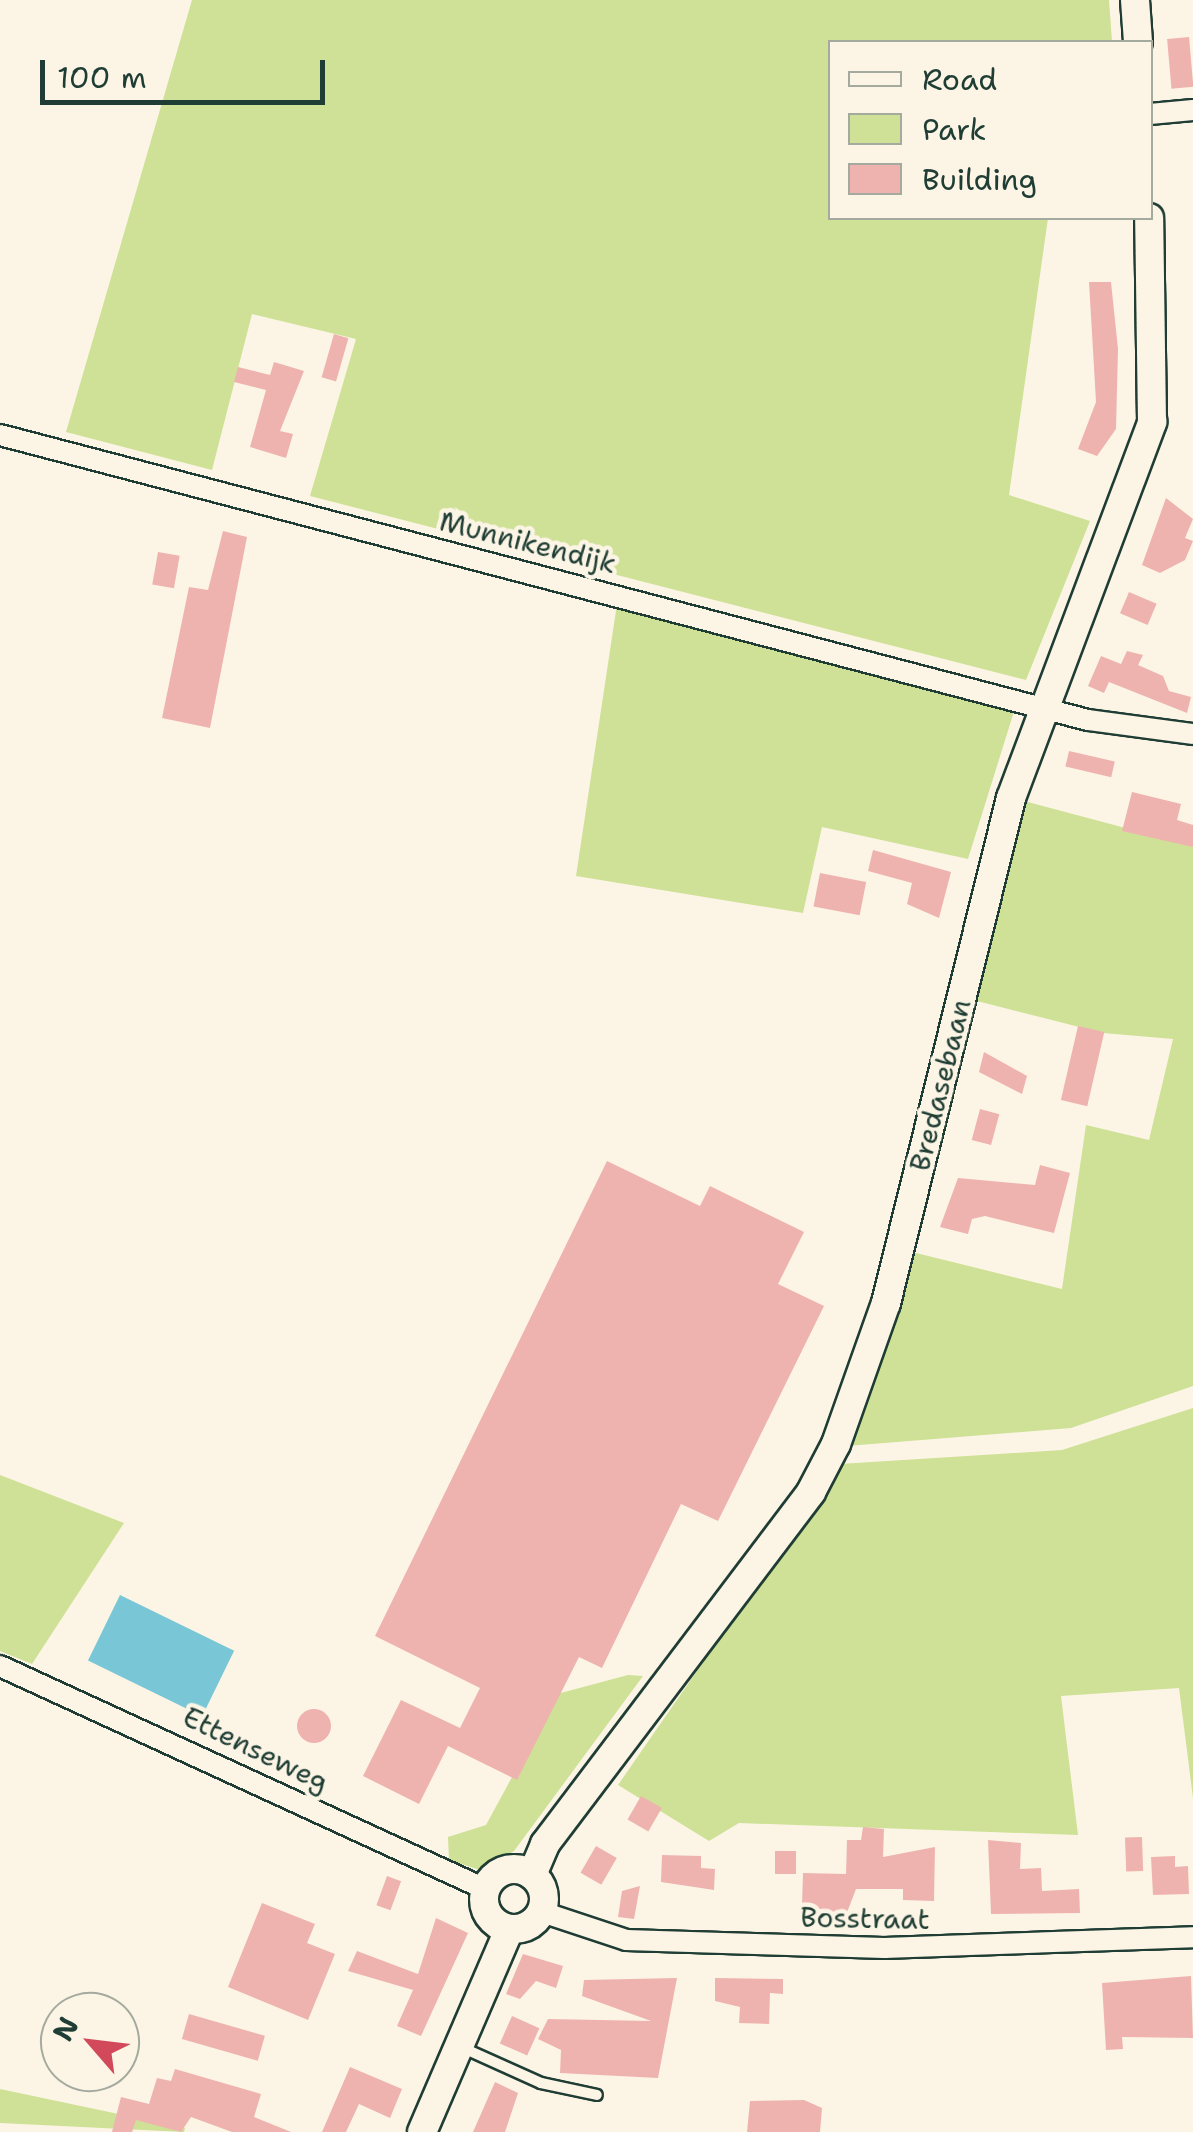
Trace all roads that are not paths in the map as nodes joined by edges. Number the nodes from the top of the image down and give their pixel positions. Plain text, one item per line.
1 (1135, 0) edge
2 (1138, 40) edge
3 (1193, 110) edge
4 (1153, 114) edge
5 (1149, 220) edge
6 (0, 435) edge
7 (1042, 704) junction
8 (1193, 734) edge
9 (0, 1666) edge
10 (532, 1875) junction
11 (485, 1889) junction
12 (542, 1912) junction
13 (509, 1930) junction
14 (1193, 1937) edge
15 (460, 2046) junction
16 (597, 2095) dead end
17 (422, 2132) edge

1 - 2 street
3 - 4 street
5 - 7 street, Bredasebaan
6 - 7 street, Munnikendijk
7 - 8 street, Munnikendijk
7 - 10 street, Bredasebaan
9 - 11 street, Ettenseweg
10 - 11 street
10 - 12 street
11 - 13 street
12 - 13 street
12 - 14 street, Bosstraat
13 - 15 street
15 - 16 lane
15 - 17 street

